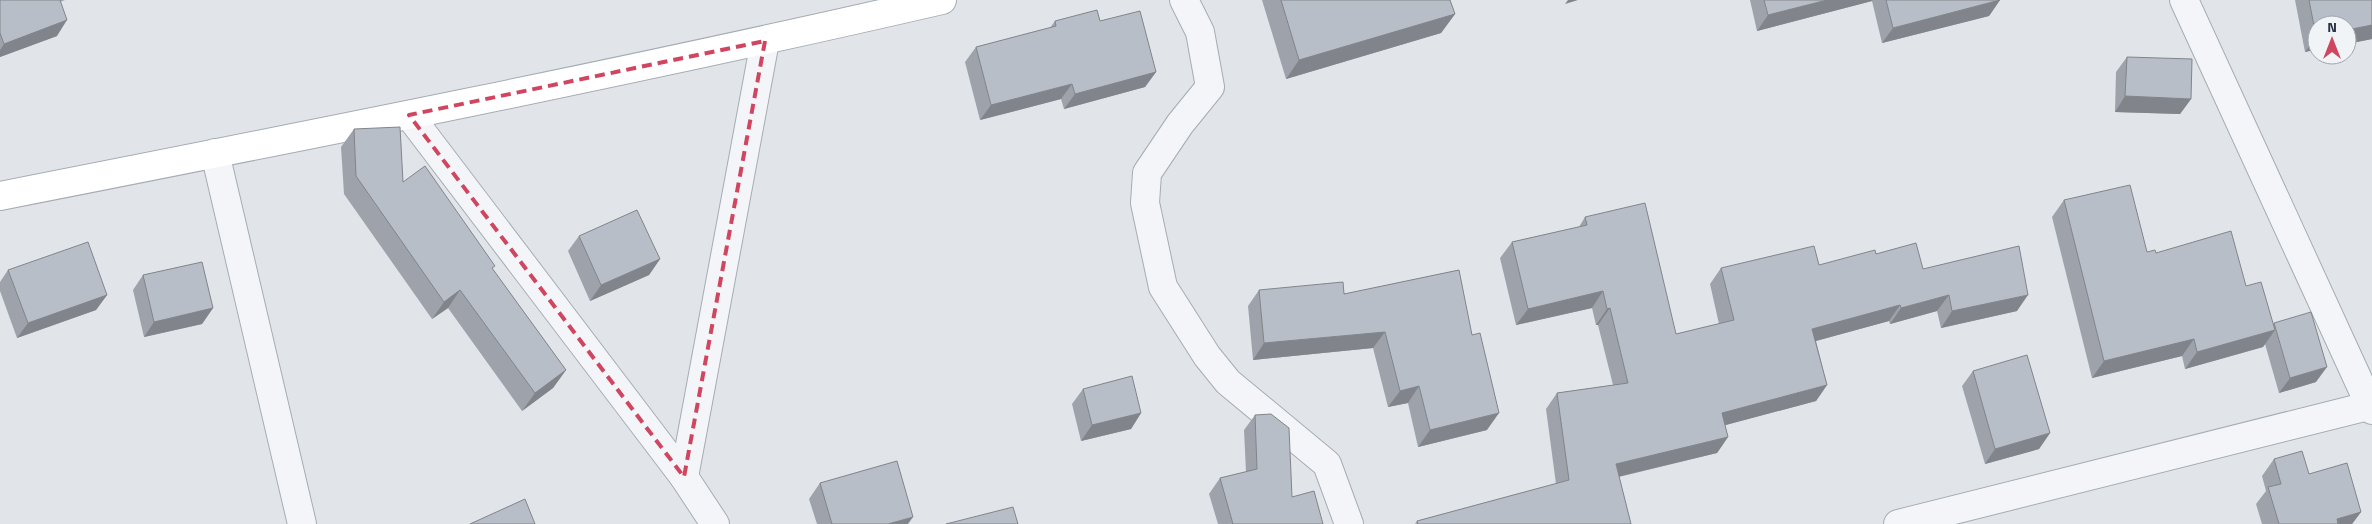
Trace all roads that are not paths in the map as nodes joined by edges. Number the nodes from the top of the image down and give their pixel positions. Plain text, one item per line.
1 (942, 0) edge
2 (1184, 0) edge
3 (2184, 0) edge
4 (765, 41) junction
5 (409, 115) junction
6 (215, 154) junction
7 (0, 196) edge
8 (2371, 407) edge
9 (684, 477) junction
10 (302, 524) edge
11 (715, 524) edge
12 (1349, 524) edge
13 (1898, 524) edge

1 - 4 main road
2 - 12 street
3 - 8 street
4 - 5 main road
4 - 9 street
5 - 6 main road
5 - 9 street
6 - 7 main road
6 - 10 street
8 - 13 street
9 - 11 street

